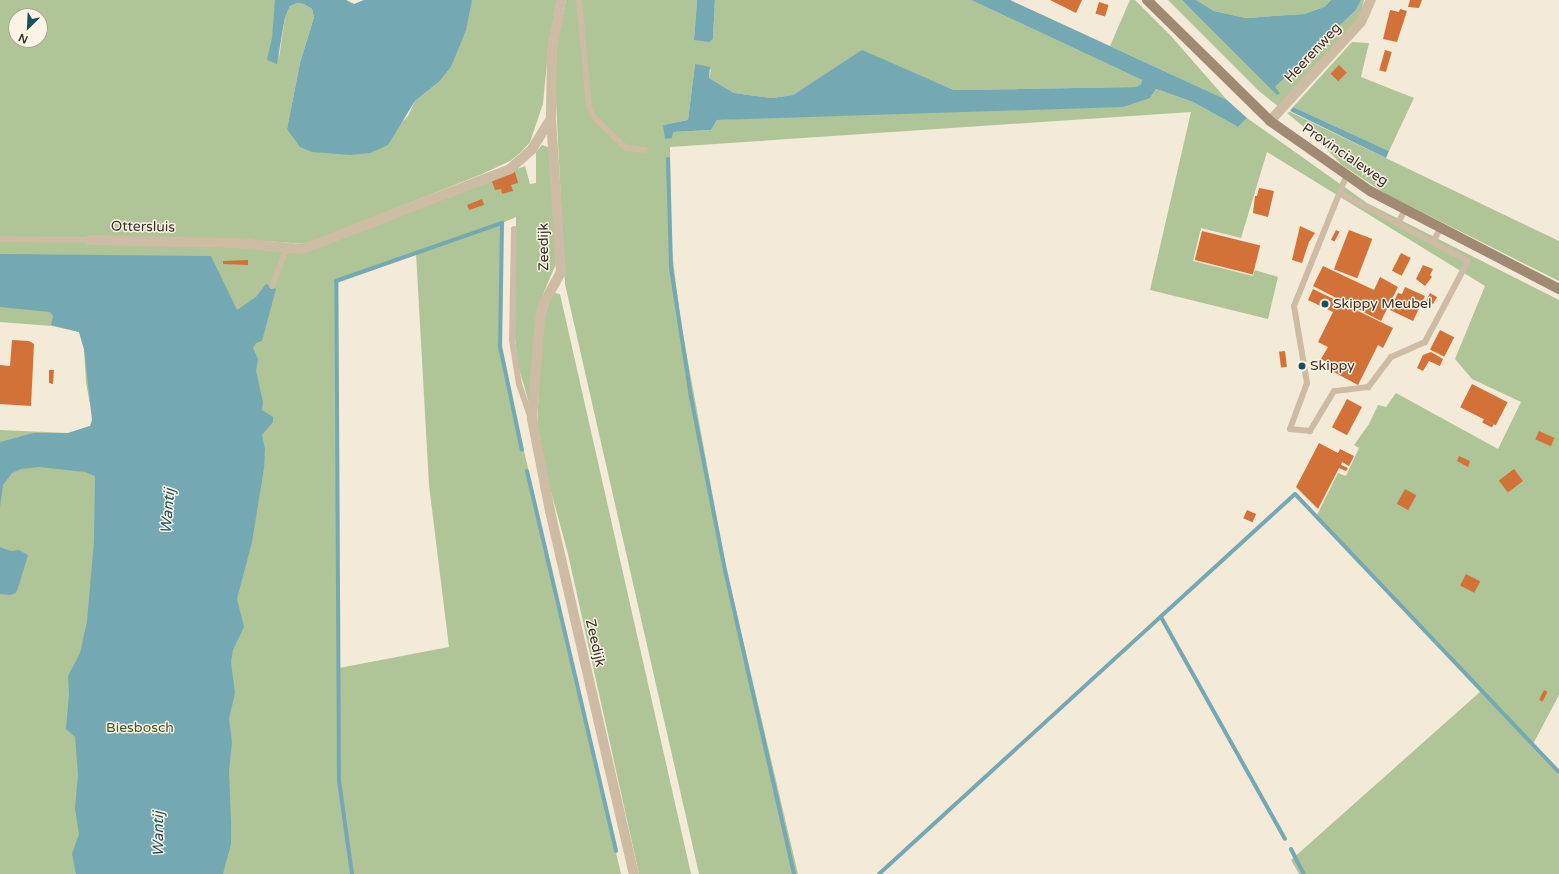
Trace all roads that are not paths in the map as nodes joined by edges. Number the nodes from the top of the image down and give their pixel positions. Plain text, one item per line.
1 (561, 0) edge
2 (579, 0) edge
3 (1147, 0) edge
4 (1371, 0) edge
5 (551, 118) junction
6 (1270, 121) junction
7 (645, 150) dead end
8 (1347, 174) junction
9 (1340, 193) junction
10 (1405, 210) junction
11 (1398, 223) junction
12 (514, 229) dead end
13 (1440, 229) junction
14 (0, 239) edge
15 (89, 240) joint
16 (1433, 242) junction
17 (286, 249) junction
18 (272, 286) dead end
19 (1559, 290) edge
20 (532, 419) junction
21 (634, 874) edge

1 - 5 street, Zeedijk
2 - 7 lane
3 - 6 main road, Provincialeweg
4 - 6 street, Heerenweg
5 - 17 street
5 - 20 street, Zeedijk
6 - 8 main road, Provincialeweg
8 - 9 lane
8 - 10 main road, Provincialeweg
9 - 11 lane
9 - 16 lane
10 - 11 lane
10 - 13 main road, Provincialeweg
11 - 16 lane
12 - 20 lane, Zeedijk
13 - 16 lane
13 - 19 main road, Provincialeweg
14 - 15 lane, Ottersluis
15 - 17 street, Ottersluis
17 - 18 lane
20 - 21 street, Zeedijk

